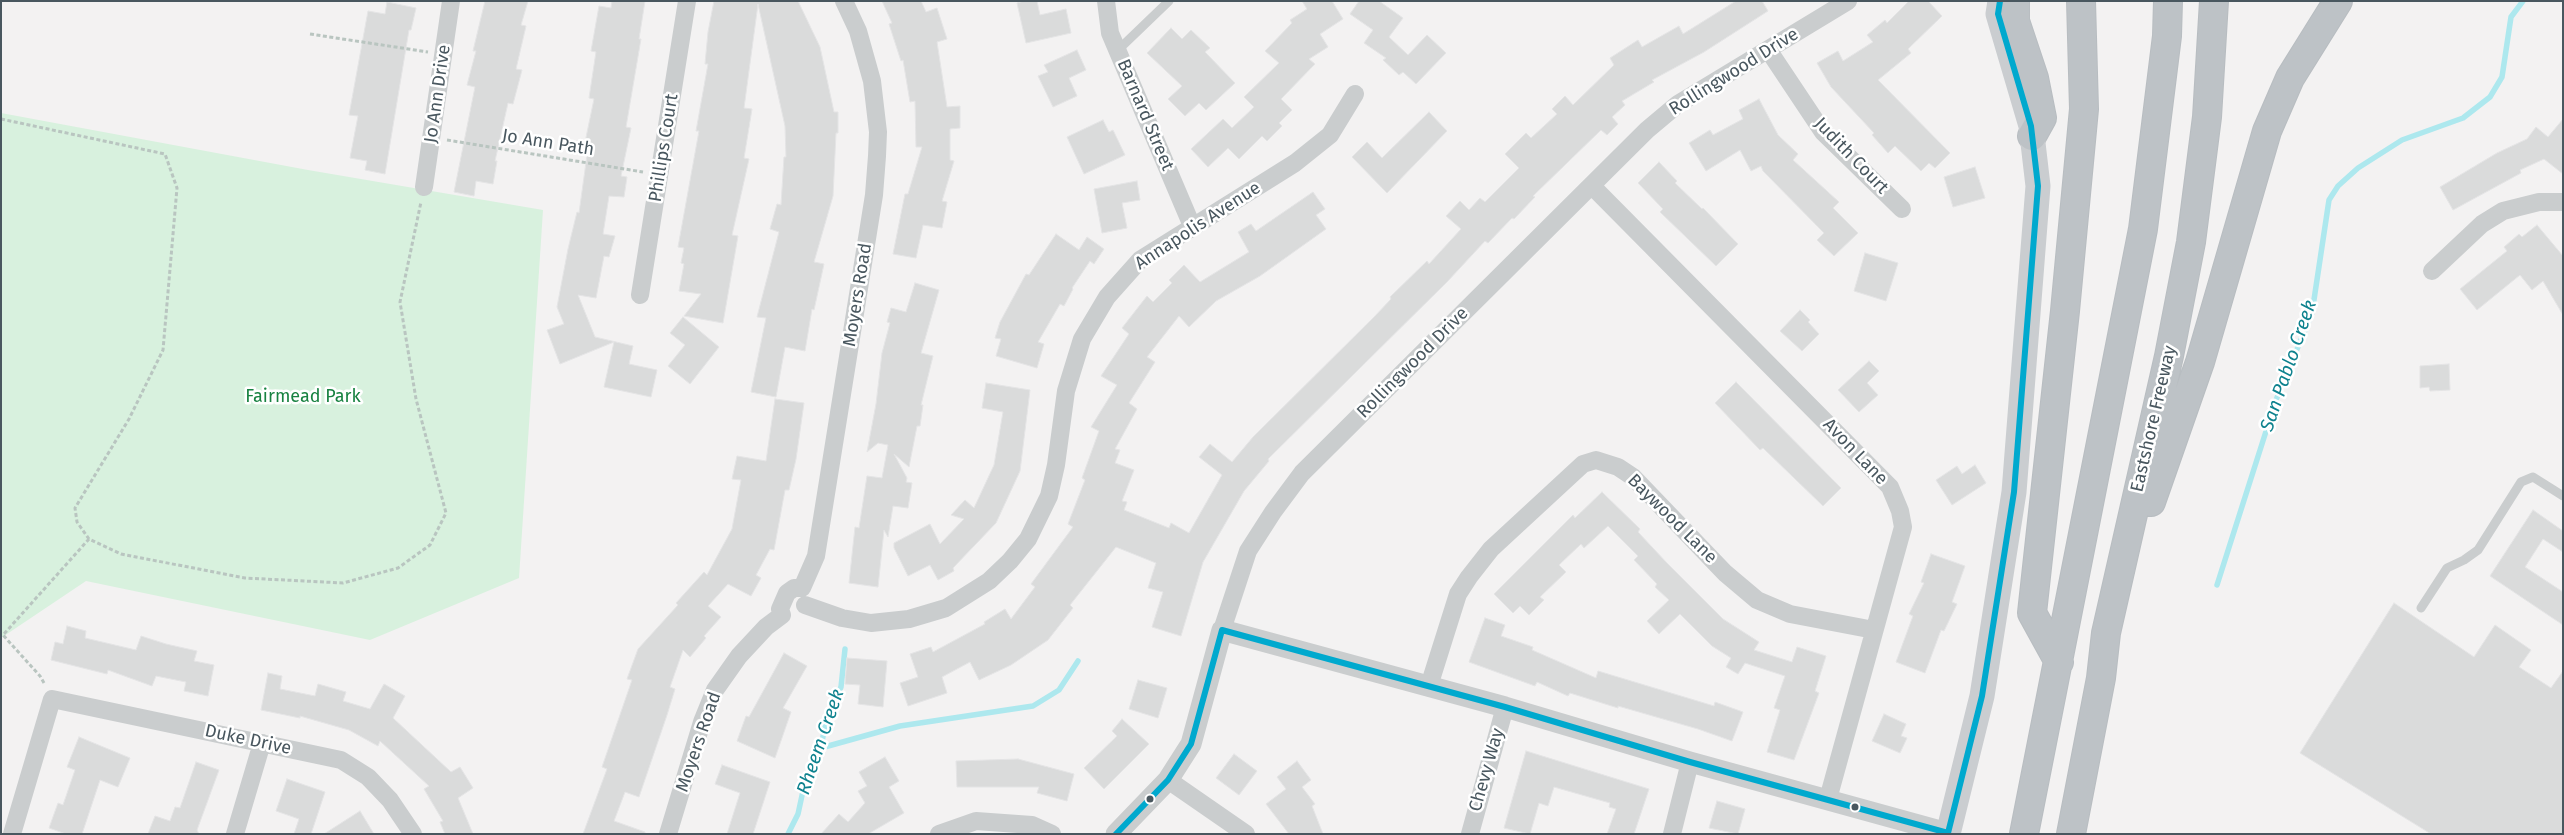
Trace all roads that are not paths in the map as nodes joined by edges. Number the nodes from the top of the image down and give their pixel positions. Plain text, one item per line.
1 (451, 1) edge
2 (687, 1) edge
3 (844, 1) edge
4 (1106, 1) edge
5 (1169, 1) edge
6 (1848, 1) edge
7 (2000, 1) edge
8 (2016, 1) edge
9 (2081, 1) edge
10 (2168, 1) edge
11 (2214, 1) edge
12 (2338, 1) edge
13 (1117, 50) junction
14 (1769, 51) junction
15 (1355, 94) dead end
16 (2032, 136) junction
17 (1592, 186) junction
18 (424, 187) road end
19 (2563, 202) edge
20 (1902, 209) dead end
21 (1192, 226) junction
22 (2432, 271) dead end
23 (640, 295) dead end
24 (2563, 496) edge
25 (803, 597) junction
26 (2421, 608) dead end
27 (1222, 630) junction
28 (1874, 630) junction
29 (2106, 633) junction
30 (2059, 662) junction
31 (1429, 686) junction
32 (1505, 707) junction
33 (262, 743) junction
34 (1690, 762) junction
35 (1168, 780) junction
36 (1828, 799) junction
37 (1948, 833) edge
38 (12, 834) edge
39 (234, 834) edge
40 (414, 834) edge
41 (668, 834) edge
42 (939, 834) edge
43 (1052, 834) edge
44 (1116, 834) edge
45 (1246, 834) edge
46 (1470, 834) edge
47 (1672, 834) edge
48 (2024, 834) edge
49 (2071, 834) edge

1 - 18 street, Jo Ann Drive
2 - 23 street, Phillips Court
3 - 25 street, Moyers Road
4 - 13 street, Barnard Street
5 - 13 lane
6 - 14 street, Rollingwood Drive
7 - 16 main road
8 - 16 highway
9 - 30 highway
10 - 30 highway
11 - 29 highway, Eastshore Freeway
12 - 29 highway
13 - 21 street, Barnard Street
14 - 17 street, Rollingwood Drive
14 - 20 street, Judith Court
15 - 21 street, Annapolis Avenue
16 - 37 main road
17 - 27 street, Rollingwood Drive
17 - 28 street, Avon Lane
19 - 22 street
21 - 25 street, Annapolis Avenue
24 - 26 lane
25 - 41 street, Moyers Road
27 - 31 street
27 - 35 street, Rollingwood Drive
28 - 31 street, Baywood Lane
28 - 36 street, Avon Lane
29 - 49 highway, Eastshore Freeway
30 - 48 highway
31 - 32 street
32 - 34 street
32 - 46 street, Chevy Way
33 - 38 street, Duke Drive
33 - 39 street
33 - 40 street, Duke Drive
34 - 36 street
34 - 47 street
35 - 44 street, Rollingwood Drive
35 - 45 street
36 - 37 street
42 - 43 street

